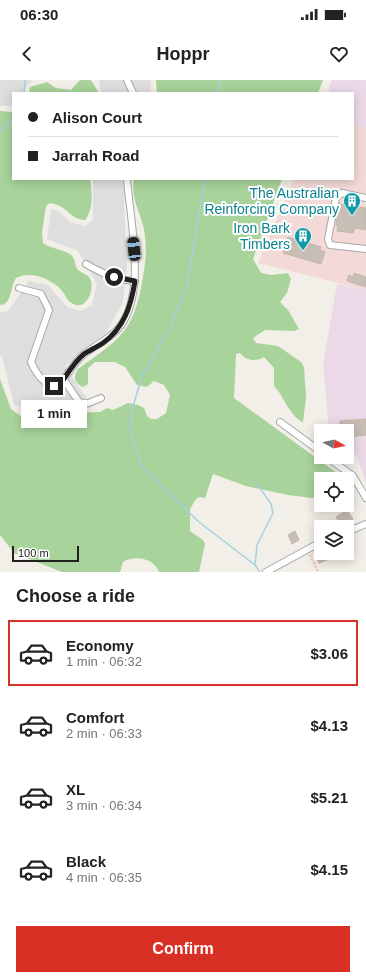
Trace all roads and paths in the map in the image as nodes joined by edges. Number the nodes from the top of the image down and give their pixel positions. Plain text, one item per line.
1 (127, 80) edge
2 (133, 92) edge
3 (127, 180) edge
4 (366, 198) edge
5 (366, 249) edge
6 (86, 264) dead end
7 (135, 281) junction
8 (19, 288) dead end
9 (64, 380) junction
10 (101, 398) dead end
11 (280, 422) dead end
12 (314, 447) edge
13 (337, 464) edge
14 (366, 498) edge
15 (366, 524) edge
16 (354, 529) edge
17 (314, 546) edge
18 (307, 549) junction
19 (266, 572) edge
20 (318, 572) edge

1 - 2 street
3 - 7 street
4 - 5 street
6 - 7 street
7 - 9 street
8 - 9 street
9 - 10 street
11 - 12 street
13 - 14 street
15 - 16 street
17 - 18 street
18 - 19 street
18 - 20 path

